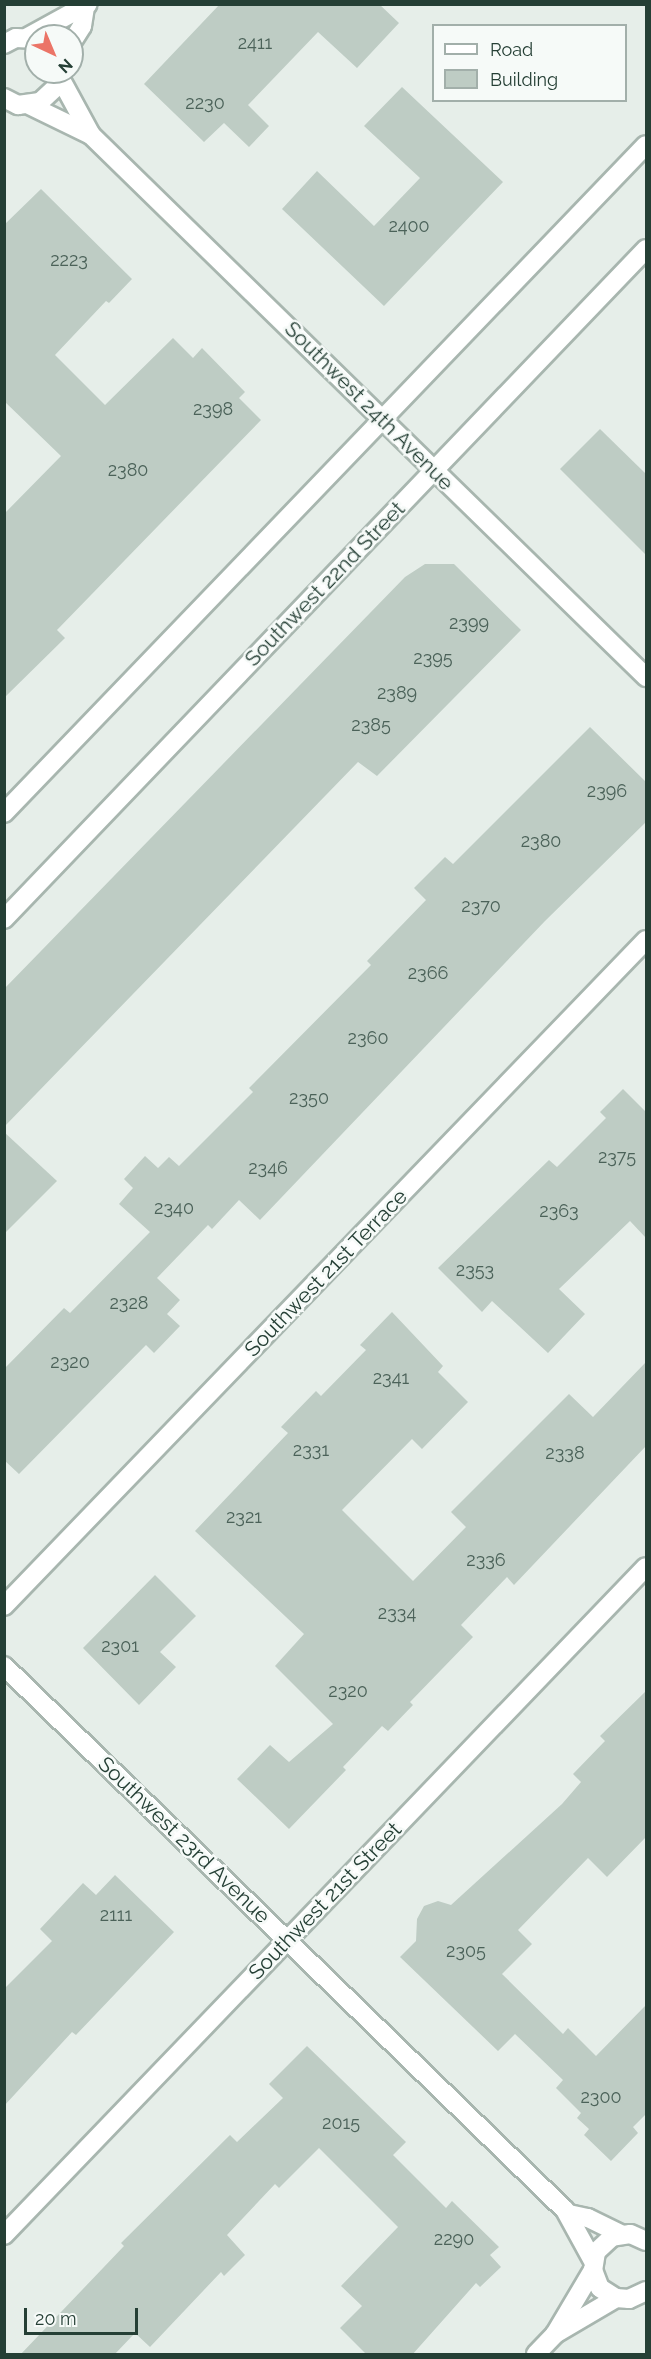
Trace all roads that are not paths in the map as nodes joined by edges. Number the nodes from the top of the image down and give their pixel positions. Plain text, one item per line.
1 (86, 6) edge
2 (82, 24) edge
3 (18, 37) edge
4 (54, 84) edge
5 (64, 84) edge
6 (14, 105) edge
7 (91, 135) junction
8 (646, 145) edge
9 (646, 249) edge
10 (384, 418) junction
11 (435, 469) junction
12 (646, 677) edge
13 (4, 813) edge
14 (4, 919) edge
15 (646, 940) edge
16 (646, 1567) edge
17 (4, 1606) edge
18 (4, 1666) edge
19 (287, 1940) junction
20 (569, 2214) junction
21 (646, 2223) edge
22 (4, 2235) edge
23 (633, 2236) edge
24 (593, 2266) junction
25 (646, 2291) edge
26 (622, 2298) junction
27 (646, 2307) edge
28 (555, 2334) junction
29 (536, 2355) edge

1 - 2 street
1 - 3 street
4 - 6 street
5 - 7 street, Southwest 24th Avenue
6 - 7 street, Southwest 24th Avenue
7 - 10 street, Southwest 24th Avenue
8 - 10 street
9 - 11 street, Southwest 22nd Street
10 - 11 street, Southwest 24th Avenue
10 - 13 street
11 - 12 street, Southwest 24th Avenue
11 - 14 street, Southwest 22nd Street
15 - 17 street, Southwest 21st Terrace
16 - 19 street, Southwest 21st Street
18 - 19 street, Southwest 23rd Avenue
19 - 20 street, Southwest 23rd Avenue
19 - 22 street, Southwest 21st Street
20 - 23 street, Southwest 23rd Avenue
20 - 24 street, Southwest 23rd Avenue
21 - 23 street
23 - 24 street
24 - 26 street, Southwest 23rd Avenue
24 - 28 street
25 - 26 street
26 - 27 street
26 - 28 street
28 - 29 street

